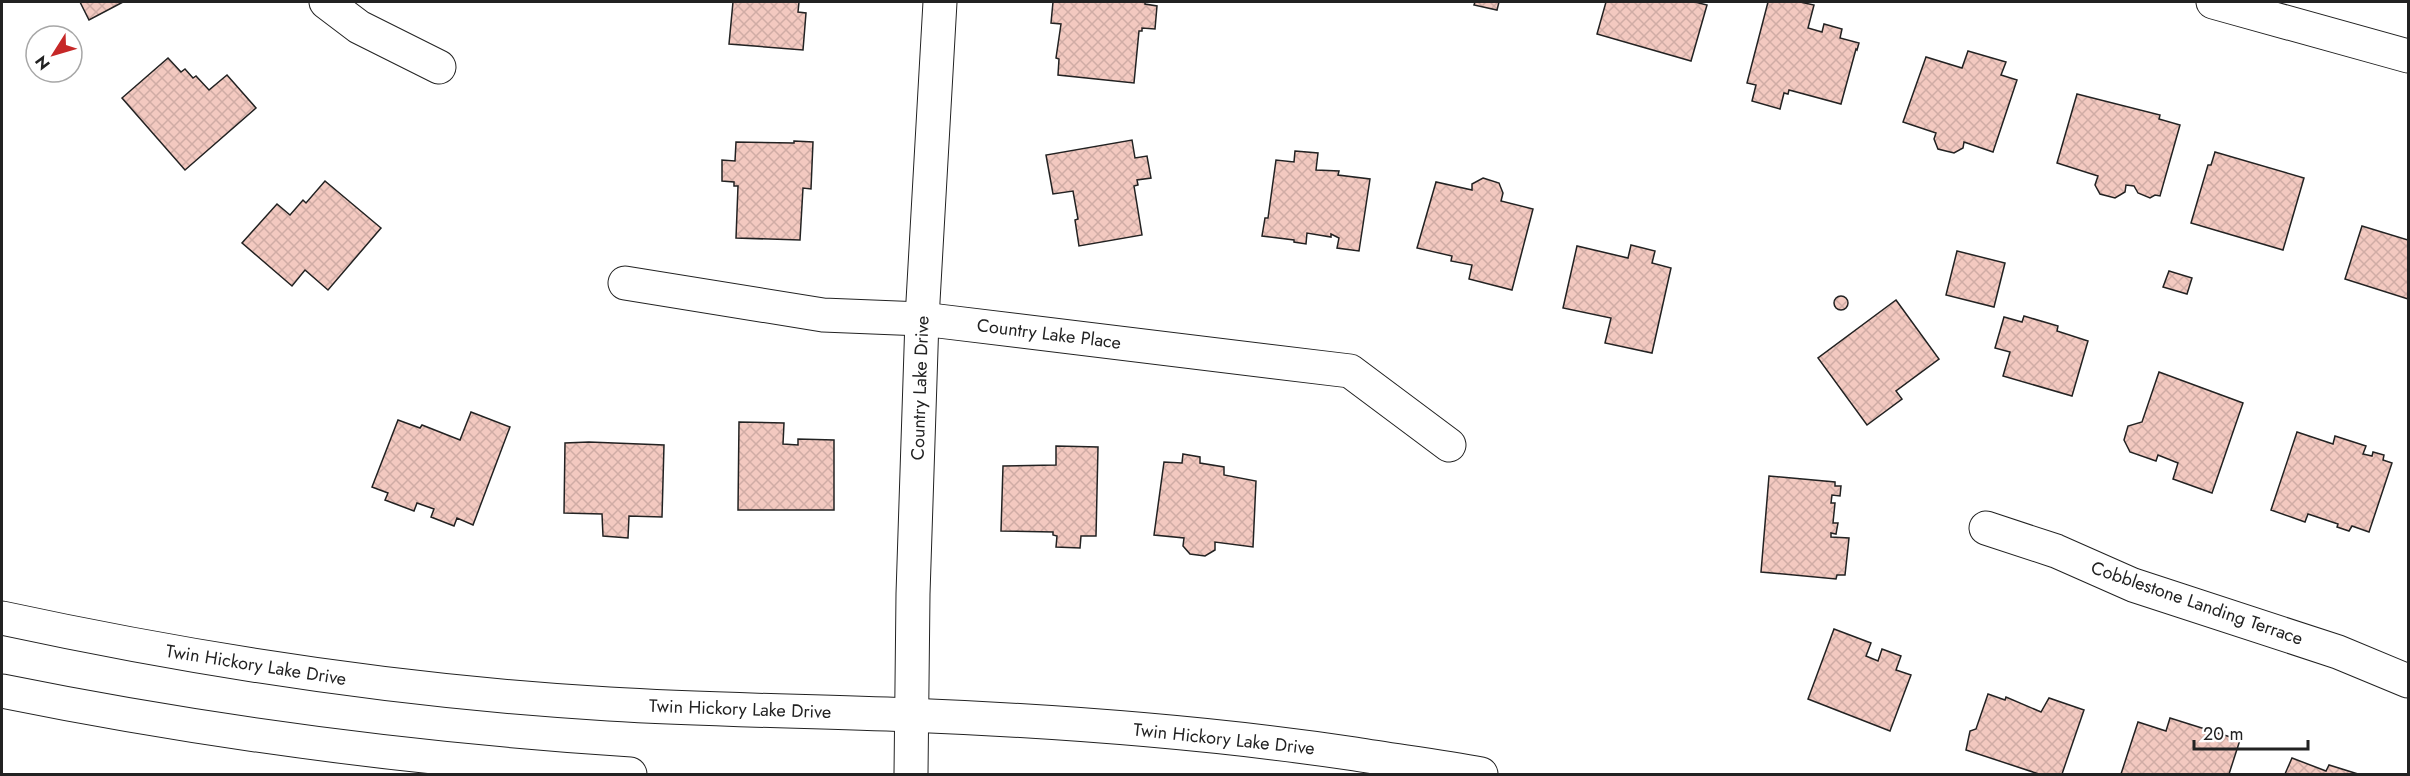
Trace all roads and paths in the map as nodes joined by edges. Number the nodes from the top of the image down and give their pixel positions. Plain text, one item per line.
1 (326, 2) edge
2 (940, 2) edge
3 (2212, 2) edge
4 (2409, 56) edge
5 (439, 67) dead end
6 (625, 283) dead end
7 (922, 319) junction
8 (1449, 445) dead end
9 (1986, 528) dead end
10 (2, 618) edge
11 (2409, 681) edge
12 (2, 691) edge
13 (912, 715) junction
14 (630, 774) edge
15 (911, 774) edge
16 (1481, 774) edge

1 - 5 street
2 - 7 street, Country Lake Drive
3 - 4 street
6 - 7 street, Country Lake Place
7 - 8 street, Country Lake Place
7 - 13 street, Country Lake Drive
9 - 11 street, Cobblestone Landing Terrace
10 - 13 street, Twin Hickory Lake Drive
12 - 14 street
13 - 15 street, Country Lake Drive
13 - 16 street, Twin Hickory Lake Drive

